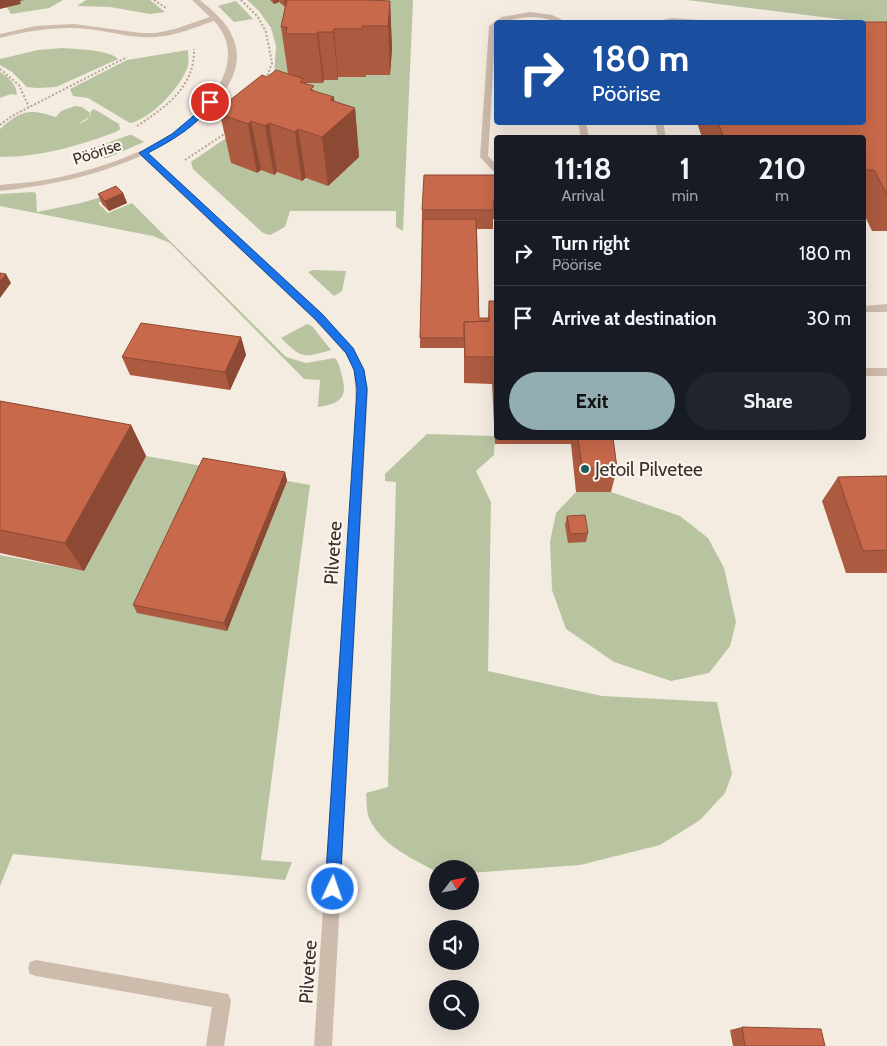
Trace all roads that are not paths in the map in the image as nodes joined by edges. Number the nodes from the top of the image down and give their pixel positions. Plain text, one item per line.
1 (196, 0) edge
2 (215, 18) junction
3 (501, 20) edge
4 (557, 20) edge
5 (494, 26) edge
6 (0, 36) edge
7 (143, 153) junction
8 (494, 167) edge
9 (0, 188) edge
10 (887, 308) edge
11 (866, 309) edge
12 (866, 372) edge
13 (887, 372) edge
14 (36, 968) dead end
15 (215, 1046) edge
16 (323, 1046) edge

1 - 2 street, Pöörise
2 - 6 street
2 - 7 street, Pöörise
3 - 4 street
5 - 8 street
7 - 9 street, Pöörise
7 - 16 street, Pilvetee
10 - 11 street
12 - 13 street
14 - 15 street

